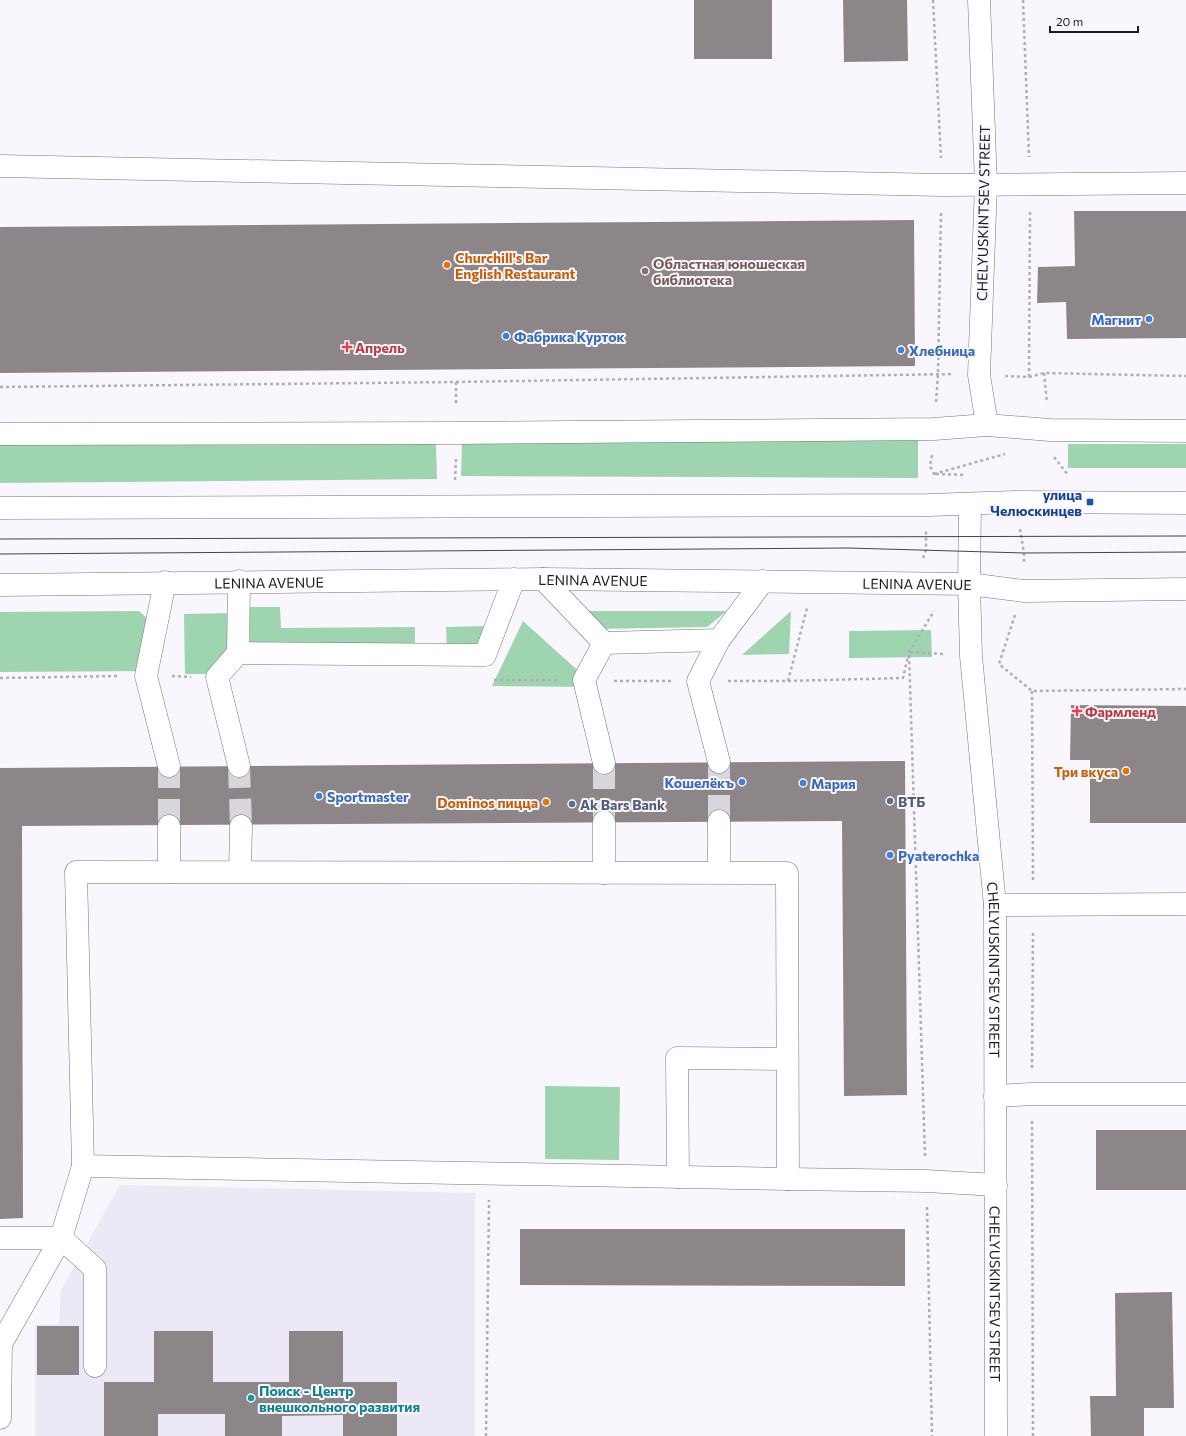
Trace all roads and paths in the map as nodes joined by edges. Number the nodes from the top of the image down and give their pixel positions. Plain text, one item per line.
1 (979, 0) edge
2 (0, 166) edge
3 (1186, 183) edge
4 (986, 184) junction
5 (1044, 373) dead end
6 (938, 374) dead end
7 (1186, 376) edge
8 (0, 387) edge
9 (987, 425) junction
10 (1186, 431) edge
11 (0, 434) edge
12 (1006, 454) dead end
13 (456, 455) dead end
14 (1055, 458) dead end
15 (930, 466) dead end
16 (934, 474) junction
17 (1064, 478) dead end
18 (454, 485) dead end
19 (1015, 502) junction
20 (1186, 503) edge
21 (970, 504) junction
22 (929, 505) junction
23 (0, 508) edge
24 (514, 579) junction
25 (543, 579) junction
26 (239, 581) junction
27 (763, 581) junction
28 (165, 582) junction
29 (917, 582) junction
30 (969, 584) junction
31 (0, 585) edge
32 (1186, 589) edge
33 (1024, 591) junction
34 (807, 607) dead end
35 (927, 610) dead end
36 (719, 640) junction
37 (604, 642) junction
38 (909, 652) junction
39 (238, 653) junction
40 (971, 656) junction
41 (999, 664) junction
42 (146, 676) junction
43 (217, 677) junction
44 (0, 678) edge
45 (489, 680) dead end
46 (584, 680) junction
47 (698, 681) junction
48 (788, 681) junction
49 (1186, 689) edge
50 (1032, 691) junction
51 (719, 762) tunnel mouth
52 (604, 763) tunnel mouth
53 (169, 766) tunnel mouth
54 (239, 766) tunnel mouth
55 (719, 821) tunnel mouth
56 (604, 822) tunnel mouth
57 (169, 826) tunnel mouth
58 (241, 826) tunnel mouth
59 (169, 872) junction
60 (240, 872) junction
61 (604, 872) junction
62 (719, 872) junction
63 (1033, 904) junction
64 (1186, 904) edge
65 (995, 905) junction
66 (787, 1059) junction
67 (1032, 1094) junction
68 (1186, 1094) edge
69 (995, 1096) junction
70 (83, 1166) junction
71 (489, 1174) junction
72 (678, 1177) junction
73 (788, 1179) junction
74 (926, 1181) junction
75 (996, 1185) junction
76 (0, 1238) edge
77 (61, 1238) junction
78 (94, 1366) dead end
79 (0, 1418) edge
80 (486, 1436) edge
81 (932, 1436) edge
82 (996, 1436) edge
83 (1034, 1436) edge

1 - 4 main road, CHELYUSKINTSEV STREET
2 - 4 main road
3 - 4 main road
4 - 9 main road, CHELYUSKINTSEV STREET
5 - 7 path
6 - 8 path
9 - 10 main road
9 - 11 main road
12 - 16 path
13 - 18 path
14 - 17 path
15 - 16 path
16 - 22 path
19 - 20 main road
19 - 21 main road
19 - 33 path
21 - 22 main road
21 - 30 main road, CHELYUSKINTSEV STREET
22 - 23 main road
22 - 29 path
24 - 25 main road, LENINA AVENUE
24 - 26 main road, LENINA AVENUE
24 - 39 main road
25 - 27 main road, LENINA AVENUE
25 - 37 main road
26 - 28 main road, LENINA AVENUE
26 - 39 main road
27 - 29 main road, LENINA AVENUE
27 - 36 main road
28 - 31 main road, LENINA AVENUE
28 - 42 main road
29 - 30 main road, LENINA AVENUE
30 - 33 main road, LENINA AVENUE
30 - 40 main road, CHELYUSKINTSEV STREET
32 - 33 main road, LENINA AVENUE
33 - 41 path
34 - 48 path
35 - 38 path
36 - 37 main road
36 - 47 main road
37 - 46 main road
38 - 40 path
38 - 48 path
38 - 74 path
39 - 43 main road
40 - 41 path
40 - 65 main road, CHELYUSKINTSEV STREET
41 - 50 path
42 - 43 path
42 - 44 path
42 - 53 main road
43 - 54 main road
45 - 46 path
46 - 47 path
46 - 52 main road
47 - 48 path
47 - 51 main road
49 - 50 path
50 - 63 path
55 - 62 main road
56 - 61 main road
57 - 59 main road
58 - 60 main road
59 - 60 main road
59 - 70 main road
60 - 61 main road
61 - 62 main road
62 - 66 main road
63 - 64 main road
63 - 65 main road
63 - 67 path
65 - 69 main road, CHELYUSKINTSEV STREET
66 - 72 main road
66 - 73 main road
67 - 68 main road
67 - 69 main road
67 - 83 path
69 - 75 main road, CHELYUSKINTSEV STREET
70 - 71 main road
70 - 77 main road
71 - 72 main road
71 - 80 path
72 - 73 main road
73 - 74 main road
74 - 75 main road
74 - 81 path
75 - 82 main road, CHELYUSKINTSEV STREET
76 - 77 main road
77 - 78 main road
77 - 79 main road

